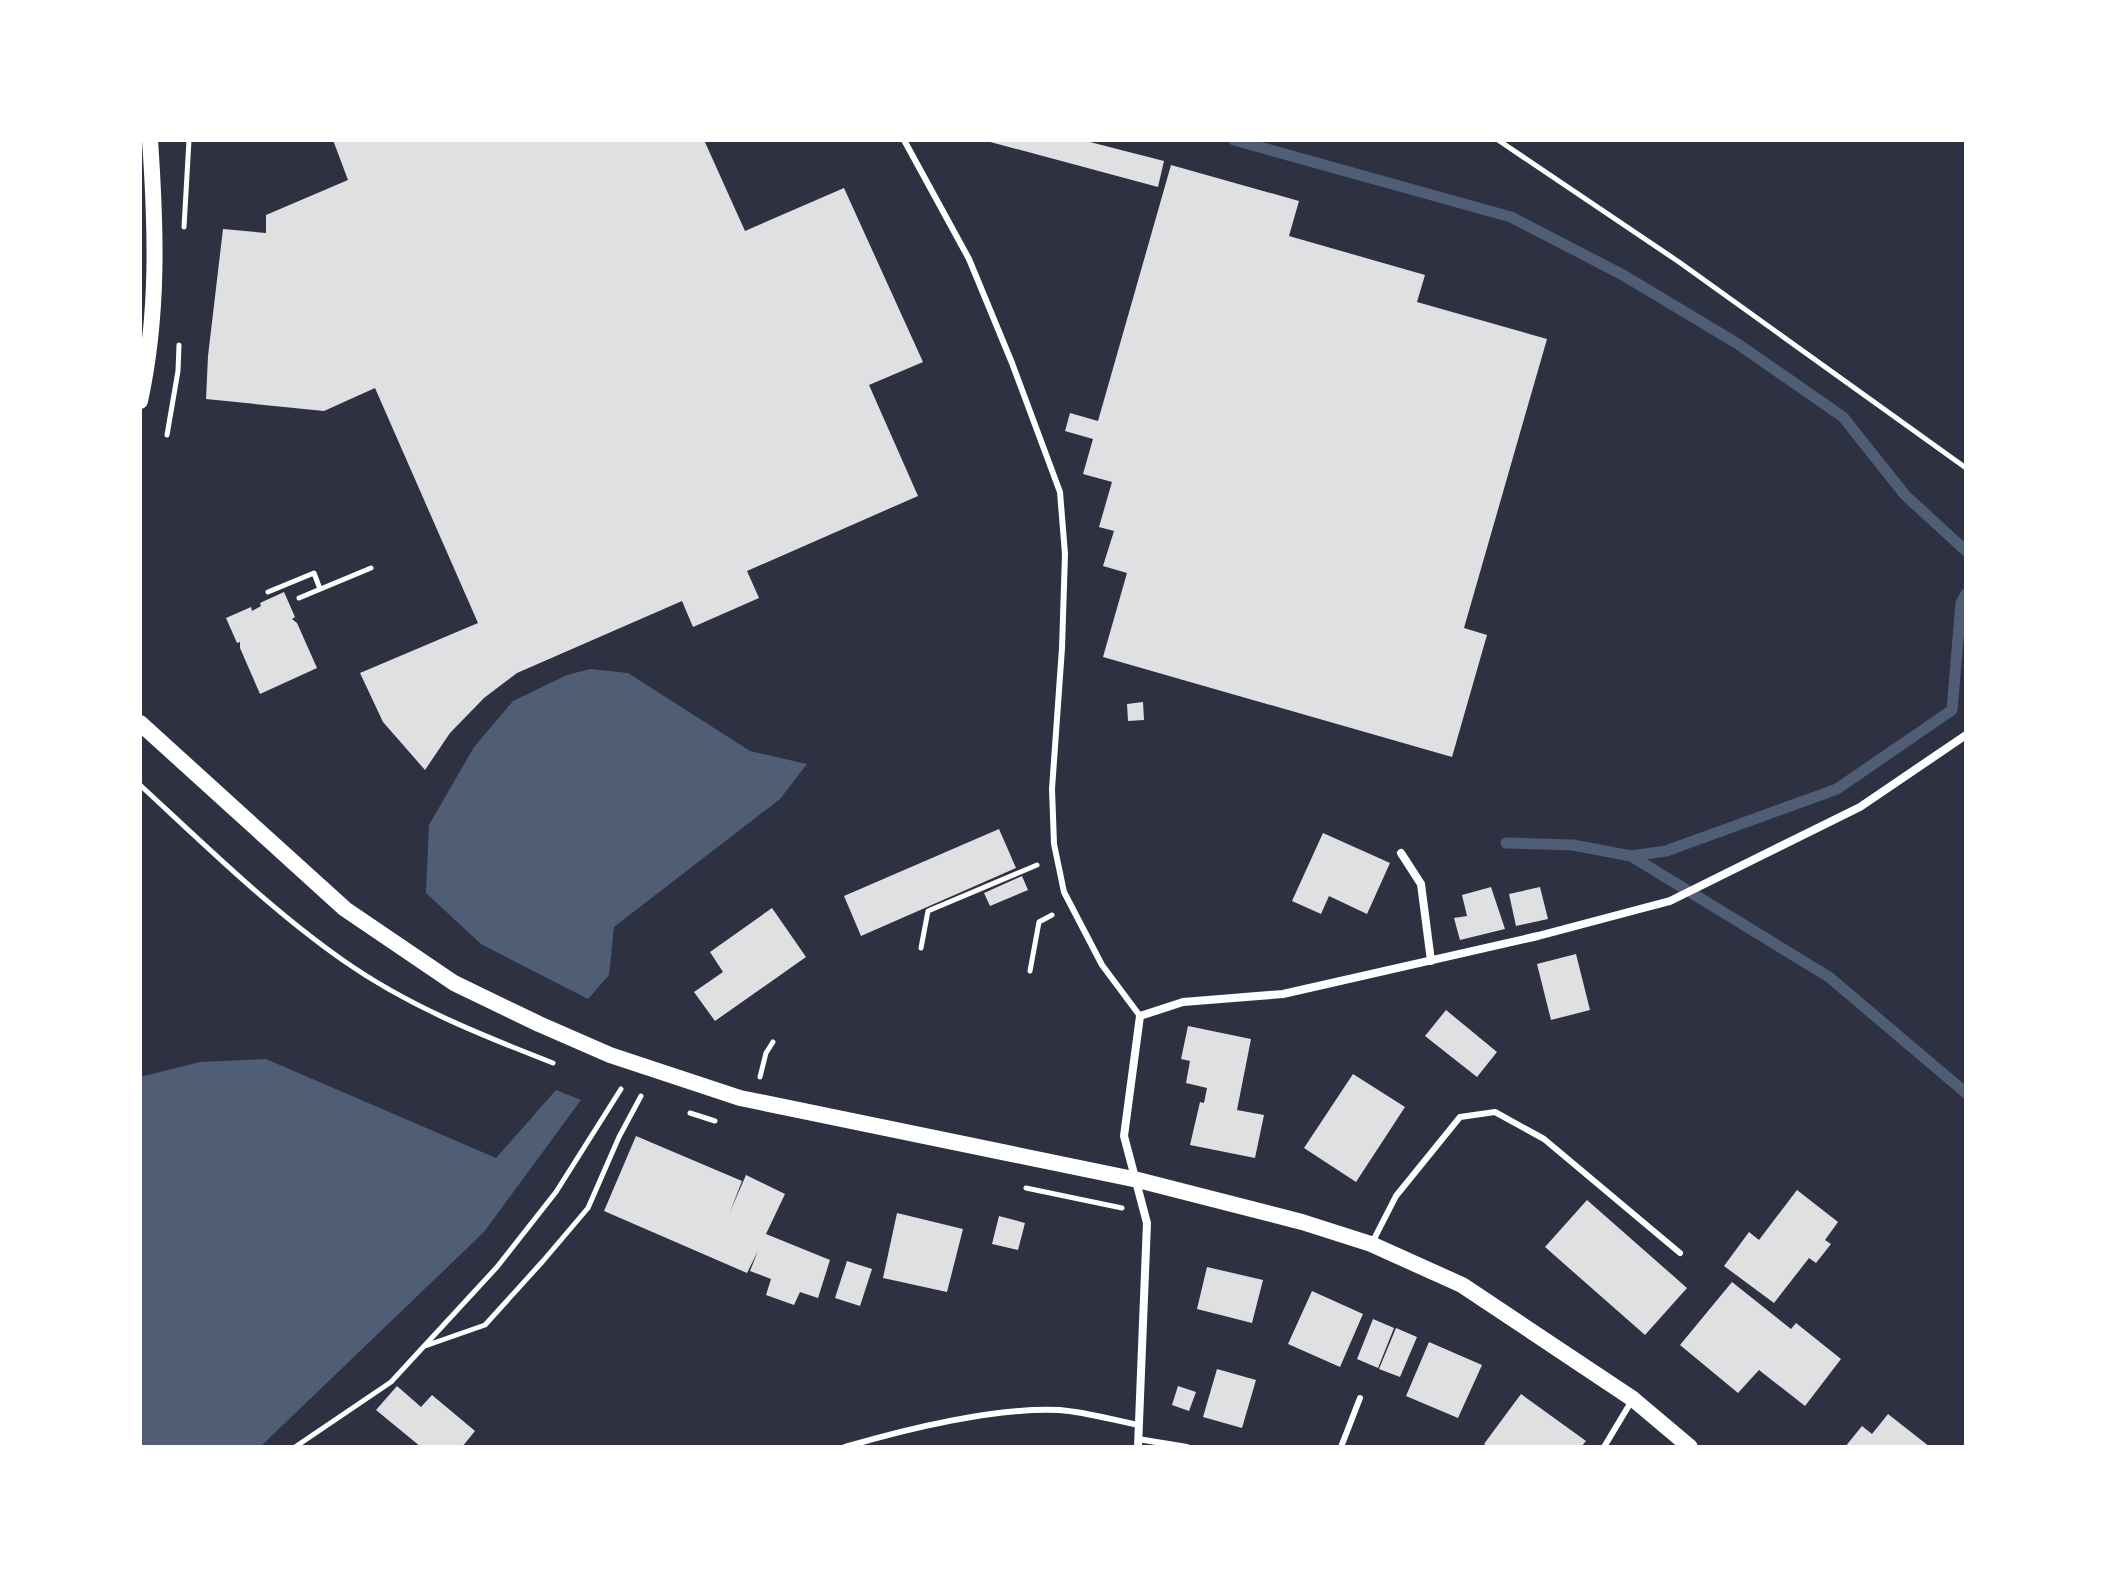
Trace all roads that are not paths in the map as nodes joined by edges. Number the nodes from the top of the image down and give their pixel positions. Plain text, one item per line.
1 (150, 140) edge
2 (904, 140) edge
3 (148, 216) edge
4 (140, 401) edge
5 (140, 723) edge
6 (1966, 735) edge
7 (1401, 853) dead end
8 (1431, 961) junction
9 (1140, 1016) junction
10 (1138, 1180) junction
11 (1371, 1244) junction
12 (1680, 1253) dead end
13 (1360, 1398) dead end
14 (1633, 1399) junction
15 (1139, 1425) junction
16 (1138, 1443) edge
17 (845, 1447) edge
18 (1187, 1447) edge
19 (1341, 1447) edge
20 (1604, 1447) edge
21 (1690, 1447) edge

1 - 3 main road
2 - 9 lane
3 - 4 main road
5 - 10 main road
6 - 8 street
7 - 8 street
8 - 9 street
9 - 10 street
10 - 11 main road
10 - 15 street
11 - 12 lane
11 - 14 main road
13 - 19 lane
14 - 20 lane
14 - 21 main road
15 - 16 street
15 - 17 lane
16 - 18 lane

